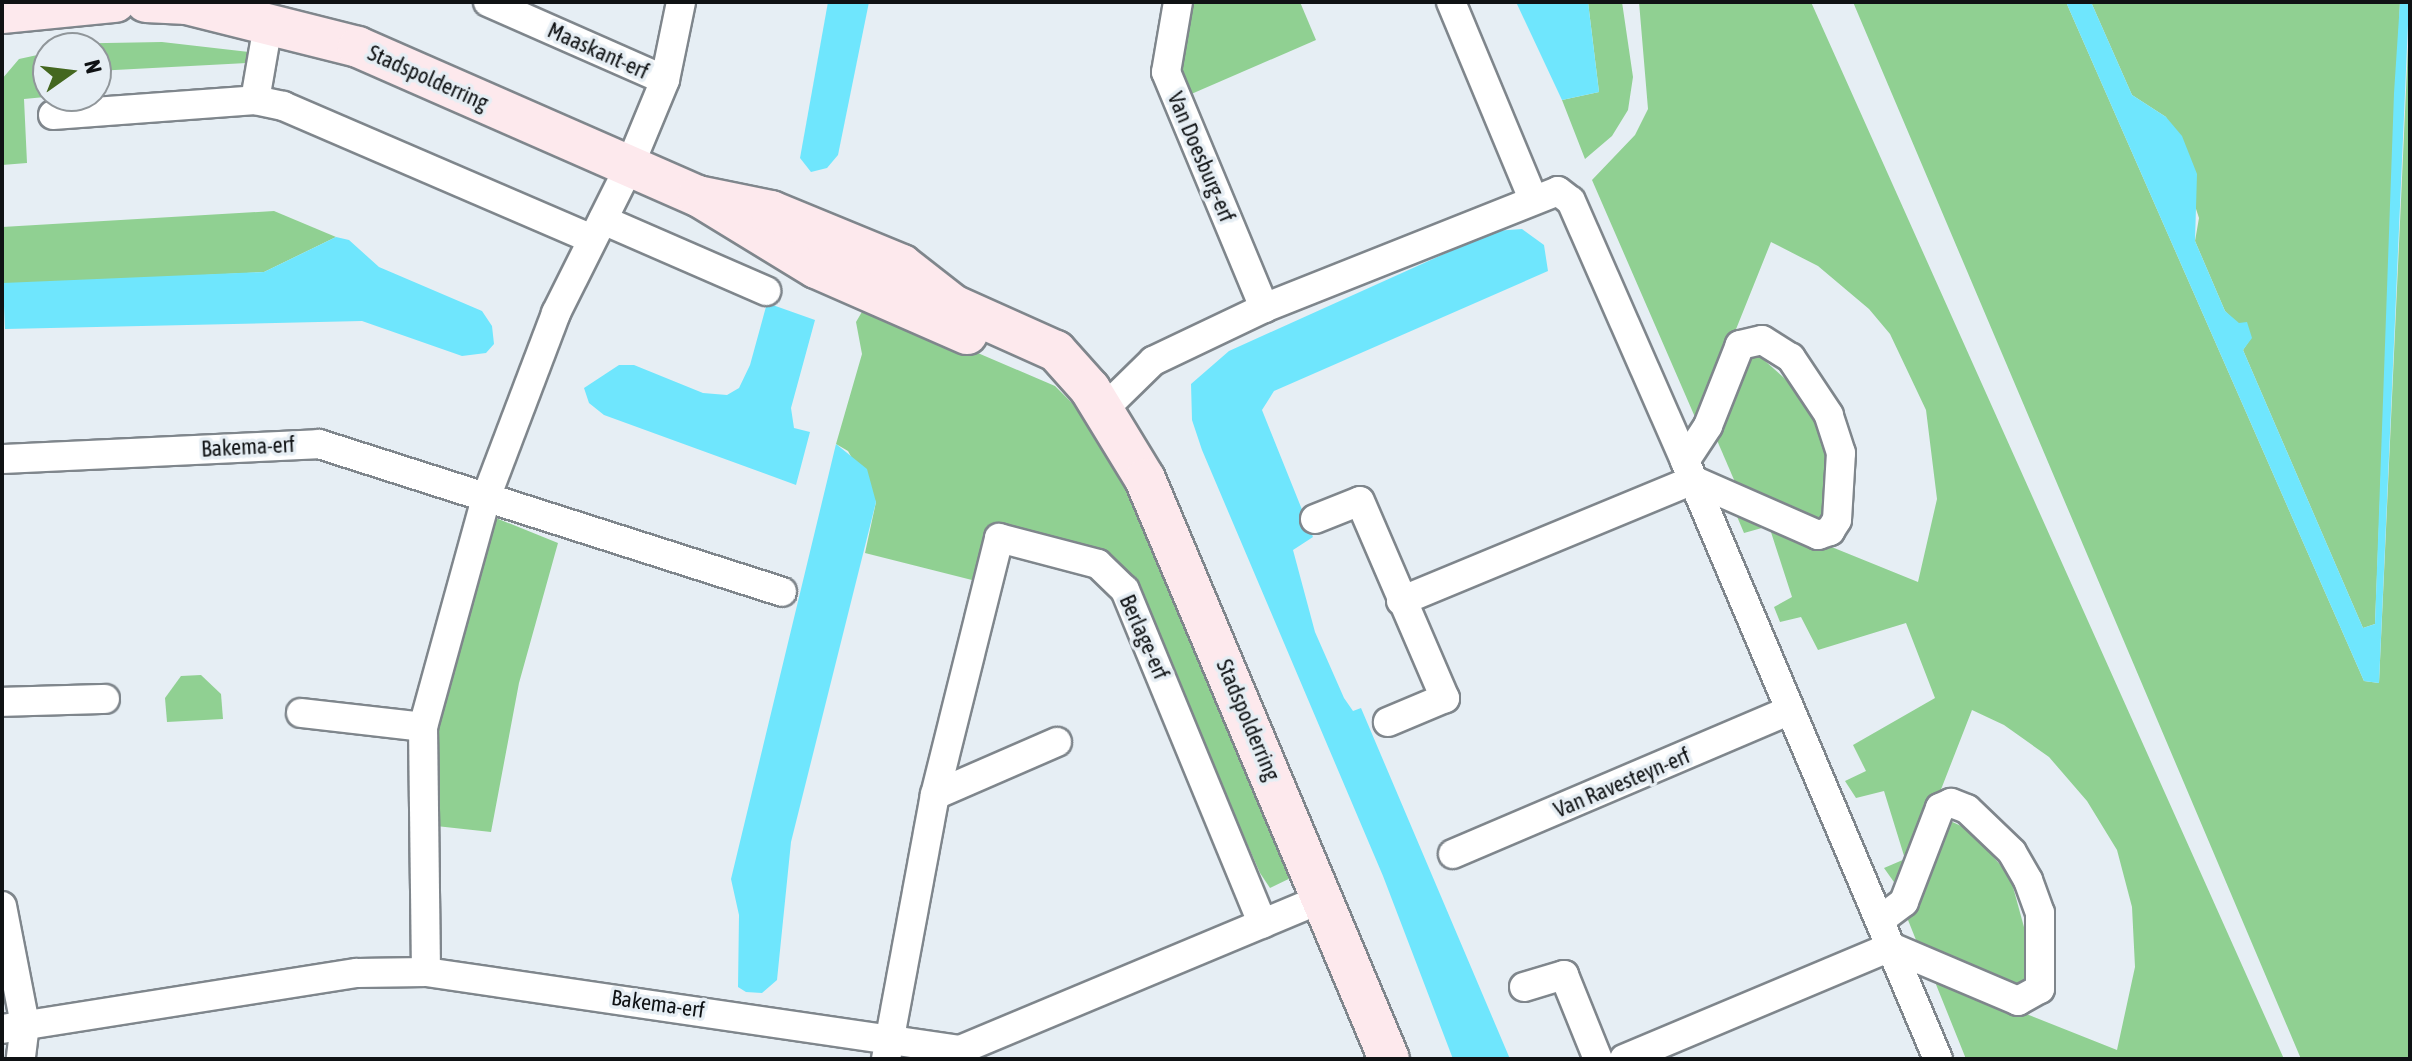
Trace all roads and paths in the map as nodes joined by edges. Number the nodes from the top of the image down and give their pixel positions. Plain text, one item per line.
1 (115, 2) edge
2 (146, 2) edge
3 (488, 2) edge
4 (681, 2) edge
5 (1178, 2) edge
6 (1451, 2) edge
7 (2, 13) edge
8 (268, 25) junction
9 (665, 80) junction
10 (255, 100) junction
11 (53, 115) dead end
12 (629, 167) junction
13 (1545, 194) junction
14 (598, 229) junction
15 (766, 291) dead end
16 (1264, 308) junction
17 (1097, 399) junction
18 (2, 459) edge
19 (1689, 470) junction
20 (487, 495) junction
21 (1315, 519) dead end
22 (782, 592) dead end
23 (1401, 601) junction
24 (105, 699) dead end
25 (2, 702) edge
26 (1790, 710) junction
27 (301, 713) dead end
28 (1388, 722) dead end
29 (423, 727) junction
30 (1057, 742) dead end
31 (935, 795) junction
32 (1453, 854) dead end
33 (1324, 898) junction
34 (2, 906) edge
35 (1880, 920) junction
36 (1263, 924) junction
37 (1891, 947) junction
38 (426, 972) junction
39 (1524, 987) dead end
40 (13, 1026) edge
41 (888, 1051) edge
42 (21, 1059) edge
43 (1389, 1059) edge
44 (1598, 1059) edge
45 (1624, 1059) edge
46 (1938, 1059) edge

1 - 7 street
2 - 8 street, Stadspolderring
3 - 9 street, Maaskant-erf
4 - 9 street, Maaskant-erf
5 - 16 street, Van Doesburg-erf
6 - 13 street
8 - 10 street
8 - 12 street, Stadspolderring
9 - 12 street, Maaskant-erf
10 - 11 street
10 - 14 street
12 - 14 street
12 - 17 street, Stadspolderring
13 - 16 street
13 - 19 street
14 - 15 street
14 - 20 street
16 - 17 street
17 - 33 street, Stadspolderring
18 - 20 street, Bakema-erf
19 - 19 street
19 - 23 street
19 - 26 street
20 - 22 street, Bakema-erf
20 - 29 street
21 - 23 street
23 - 28 street
24 - 25 street
26 - 32 street, Van Ravesteyn-erf
26 - 35 street
27 - 29 street
29 - 38 street
30 - 31 street
31 - 36 street, Berlage-erf
31 - 41 street, Berlage-erf
33 - 36 street
33 - 43 street, Stadspolderring
34 - 40 street
35 - 37 street
35 - 37 street
36 - 41 street
37 - 45 street
37 - 46 street
38 - 40 street, Bakema-erf
38 - 41 street, Bakema-erf
39 - 44 street
40 - 42 street

